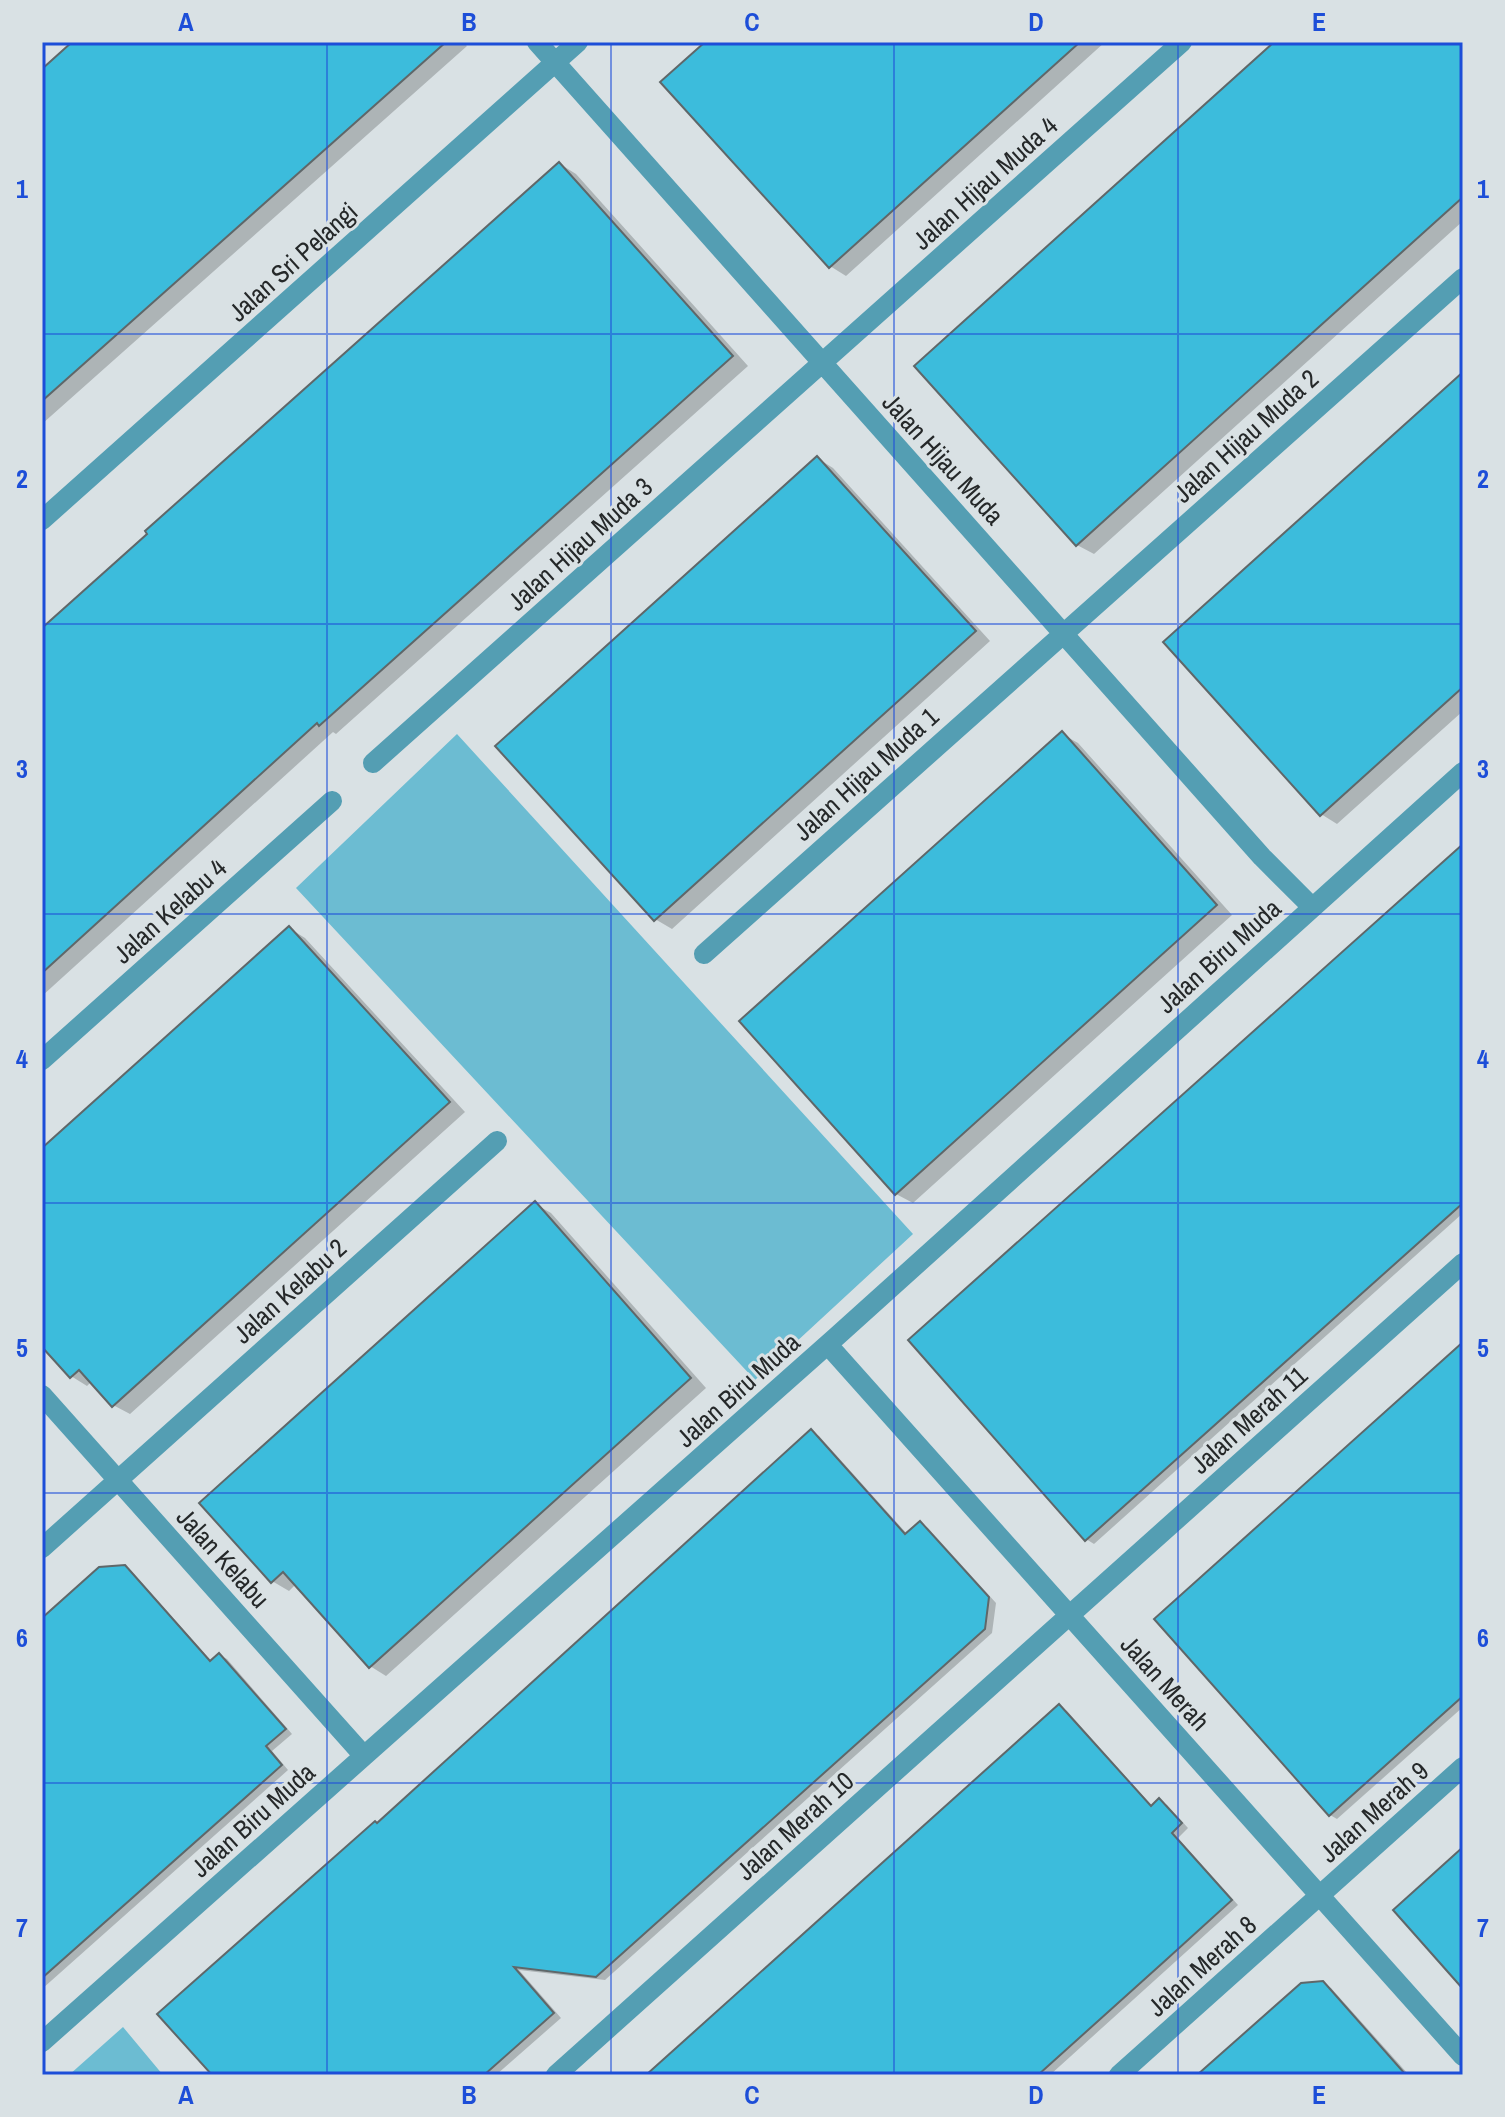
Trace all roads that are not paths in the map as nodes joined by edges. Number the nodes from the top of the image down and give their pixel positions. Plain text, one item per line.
1 (537, 42) edge
2 (578, 42) edge
3 (1182, 42) edge
4 (555, 62) junction
5 (1463, 278) edge
6 (823, 363) junction
7 (42, 520) edge
8 (1063, 633) junction
9 (373, 763) dead end
10 (1463, 772) edge
11 (332, 801) dead end
12 (1312, 907) junction
13 (704, 954) dead end
14 (42, 1060) edge
15 (497, 1141) dead end
16 (1463, 1263) edge
17 (828, 1345) junction
18 (42, 1395) edge
19 (118, 1480) junction
20 (42, 1548) edge
21 (1069, 1615) junction
22 (364, 1756) junction
23 (1463, 1767) edge
24 (1320, 1896) junction
25 (42, 2042) edge
26 (1463, 2056) edge
27 (556, 2075) edge
28 (1119, 2075) edge

1 - 4 street, Jalan Hijau Muda
2 - 4 street, Jalan Sri Pelangi
3 - 6 street, Jalan Hijau Muda 4
4 - 6 street, Jalan Hijau Muda
4 - 7 street, Jalan Sri Pelangi
5 - 8 street, Jalan Hijau Muda 2
6 - 8 street, Jalan Hijau Muda
6 - 9 street, Jalan Hijau Muda 3
8 - 12 street, Jalan Hijau Muda
8 - 13 street, Jalan Hijau Muda 1
10 - 12 street, Jalan Biru Muda
11 - 14 street, Jalan Kelabu 4
12 - 17 street, Jalan Biru Muda
15 - 19 street, Jalan Kelabu 2
16 - 21 street, Jalan Merah 11
17 - 21 street, Jalan Merah
17 - 22 street, Jalan Biru Muda
18 - 19 street, Jalan Kelabu
19 - 20 street, Jalan Kelabu 2
19 - 22 street, Jalan Kelabu
21 - 24 street, Jalan Merah
21 - 27 street, Jalan Merah 10
22 - 25 street, Jalan Biru Muda
23 - 24 street, Jalan Merah 9
24 - 26 street, Jalan Merah
24 - 28 street, Jalan Merah 8

